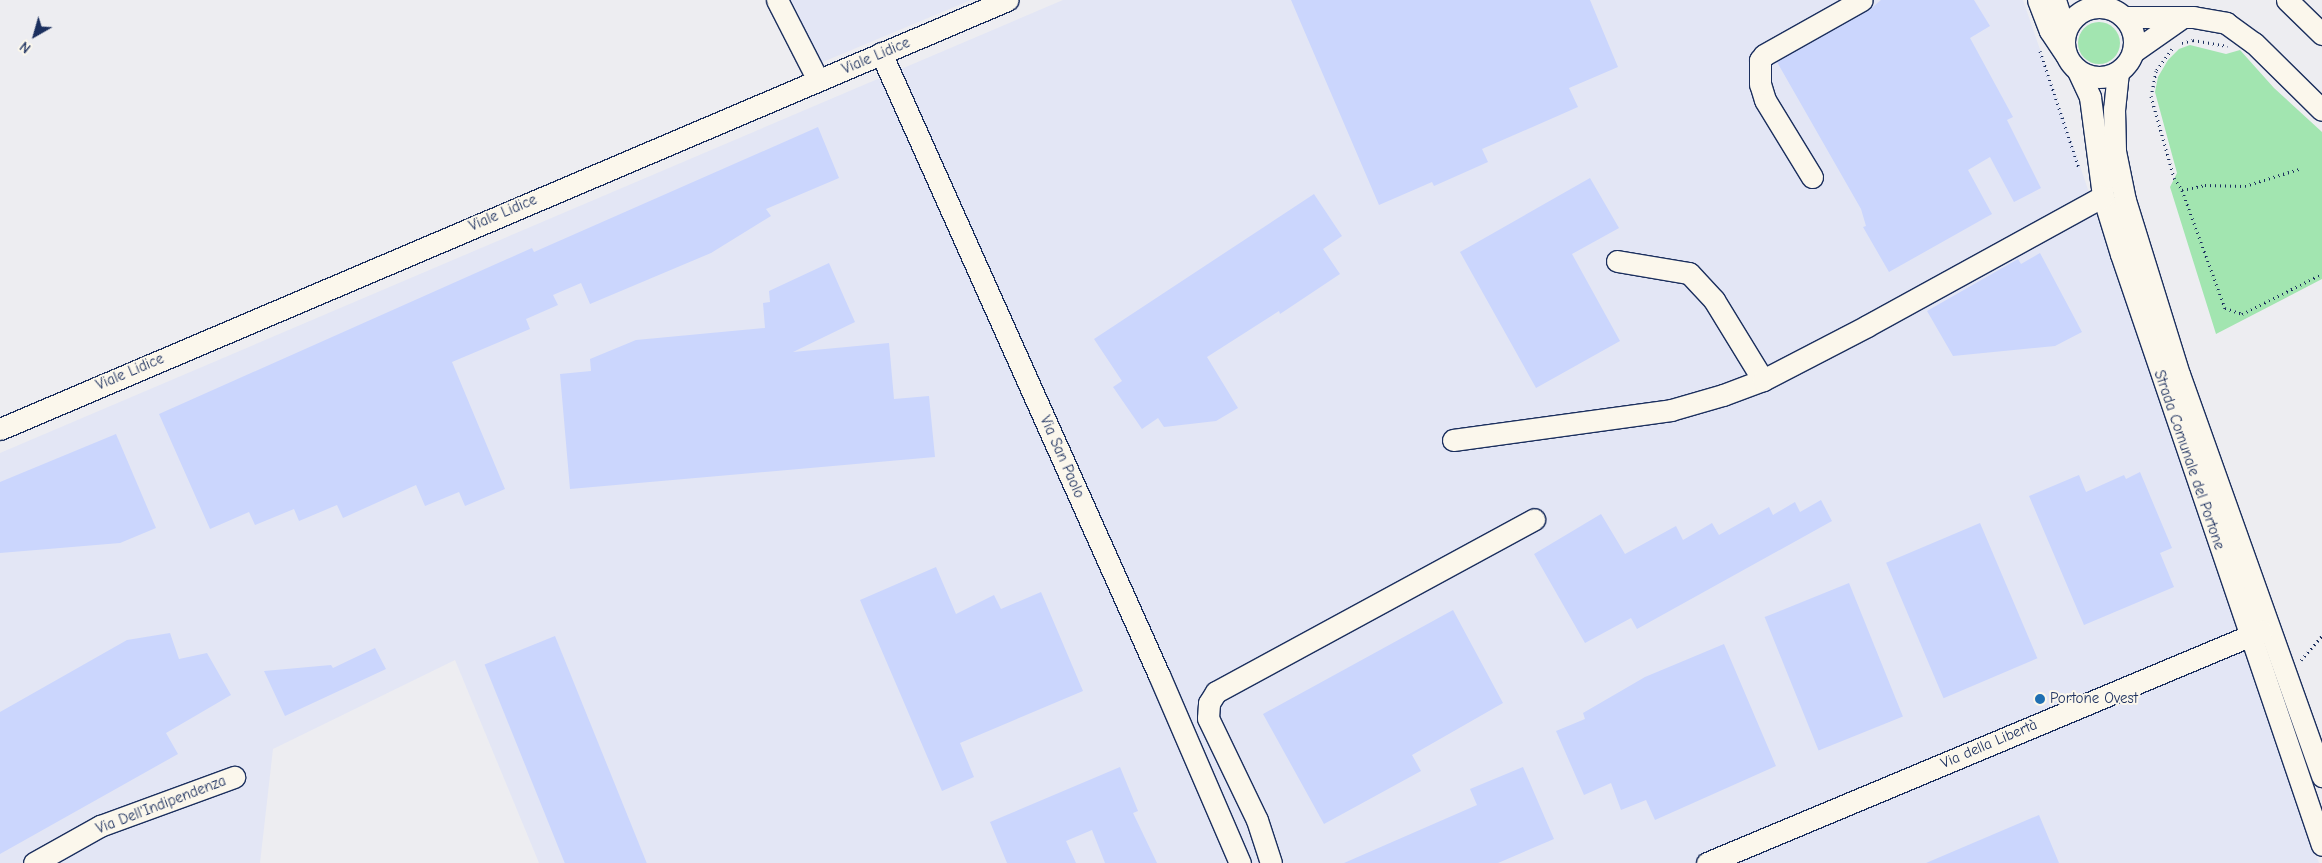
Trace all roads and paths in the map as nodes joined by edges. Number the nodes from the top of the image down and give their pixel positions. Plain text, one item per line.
1 (777, 0) edge
2 (1007, 0) edge
3 (1862, 0) edge
4 (2038, 0) edge
5 (2055, 0) edge
6 (2287, 0) edge
7 (2098, 4) edge
8 (2124, 17) junction
9 (2183, 17) junction
10 (2065, 32) junction
11 (2241, 32) junction
12 (2322, 34) edge
13 (2133, 52) junction
14 (882, 53) junction
15 (2072, 63) junction
16 (2118, 72) junction
17 (818, 80) junction
18 (2322, 110) edge
19 (2299, 170) dead end
20 (1812, 177) dead end
21 (2182, 190) junction
22 (2103, 196) junction
23 (1617, 261) dead end
24 (2322, 274) edge
25 (1763, 380) junction
26 (0, 429) edge
27 (1454, 440) dead end
28 (1534, 519) dead end
29 (2271, 628) junction
30 (2249, 635) junction
31 (2322, 636) edge
32 (2298, 664) dead end
33 (2322, 776) edge
34 (234, 777) dead end
35 (2322, 845) edge
36 (34, 863) edge
37 (1240, 863) edge
38 (1271, 863) edge
39 (1707, 863) edge

1 - 17 street
2 - 14 street, Viale Lidice
3 - 20 street
4 - 15 street, Strada Comunale del Portone
5 - 10 street, Strada Comunale del Portone
6 - 12 street
7 - 8 street
7 - 10 street
8 - 9 street
8 - 13 street
9 - 11 street
9 - 13 street
10 - 15 street, Strada Comunale del Portone
11 - 18 street
11 - 21 path
13 - 16 street
14 - 17 street, Viale Lidice
14 - 37 street, Via San Paolo
15 - 16 street
15 - 22 street, Strada Comunale del Portone
16 - 29 street, Strada Comunale del Portone
17 - 26 street, Viale Lidice
19 - 21 path
21 - 24 path
22 - 25 street
22 - 30 street, Strada Comunale del Portone
23 - 25 street
25 - 27 street
28 - 38 street
29 - 30 street, Via della Libertà
29 - 33 street, Strada Comunale del Portone
30 - 35 street, Strada Comunale del Portone
30 - 39 street, Via della Libertà
31 - 32 path
34 - 36 street, Via Dell'Indipendenza

